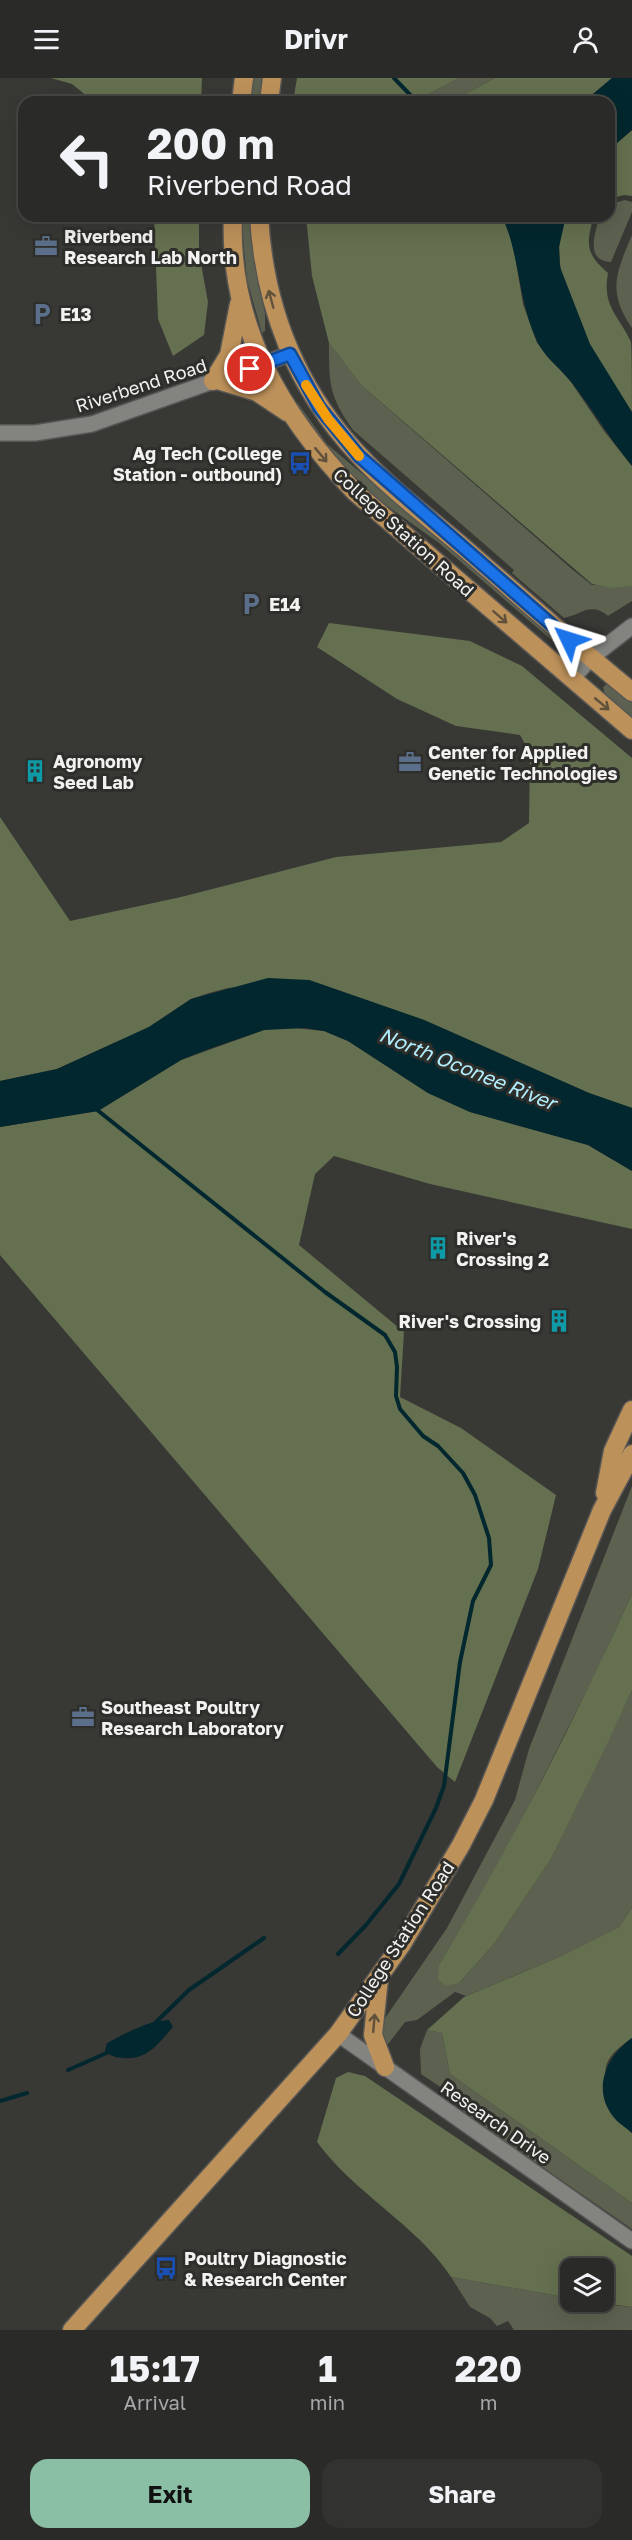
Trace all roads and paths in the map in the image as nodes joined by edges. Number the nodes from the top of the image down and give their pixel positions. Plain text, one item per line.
1 (244, 78) edge
2 (272, 78) edge
3 (242, 96) edge
4 (270, 96) edge
5 (234, 222) edge
6 (260, 222) edge
7 (240, 290) junction
8 (290, 354) junction
9 (263, 365) junction
10 (215, 381) junction
11 (291, 415) junction
12 (0, 433) edge
13 (632, 626) edge
14 (591, 658) junction
15 (572, 679) junction
16 (632, 692) edge
17 (632, 730) edge
18 (632, 1410) edge
19 (632, 1454) edge
20 (602, 1510) junction
21 (379, 1977) junction
22 (338, 2034) junction
23 (385, 2067) junction
24 (632, 2241) edge
25 (72, 2330) edge

1 - 3 main road
2 - 4 main road
5 - 7 main road, College Station Road
8 -> 6 main road, College Station Road
7 - 9 main road, College Station Road
7 - 10 main road
8 - 9 street, Riverbend Road
8 - 14 main road, College Station Road
9 - 10 street, Riverbend Road
9 - 11 main road, College Station Road
10 - 11 main road
10 - 12 street, Riverbend Road
11 -> 15 main road, College Station Road
13 - 14 street
14 - 15 street
14 - 16 main road, College Station Road
15 -> 17 main road, College Station Road
18 - 20 main road, College Station Road
19 - 20 main road, College Station Road
20 - 21 main road, College Station Road
21 - 22 main road, College Station Road
23 -> 21 main road
22 - 23 street, Research Drive
22 - 25 main road, College Station Road
23 - 24 street, Research Drive

